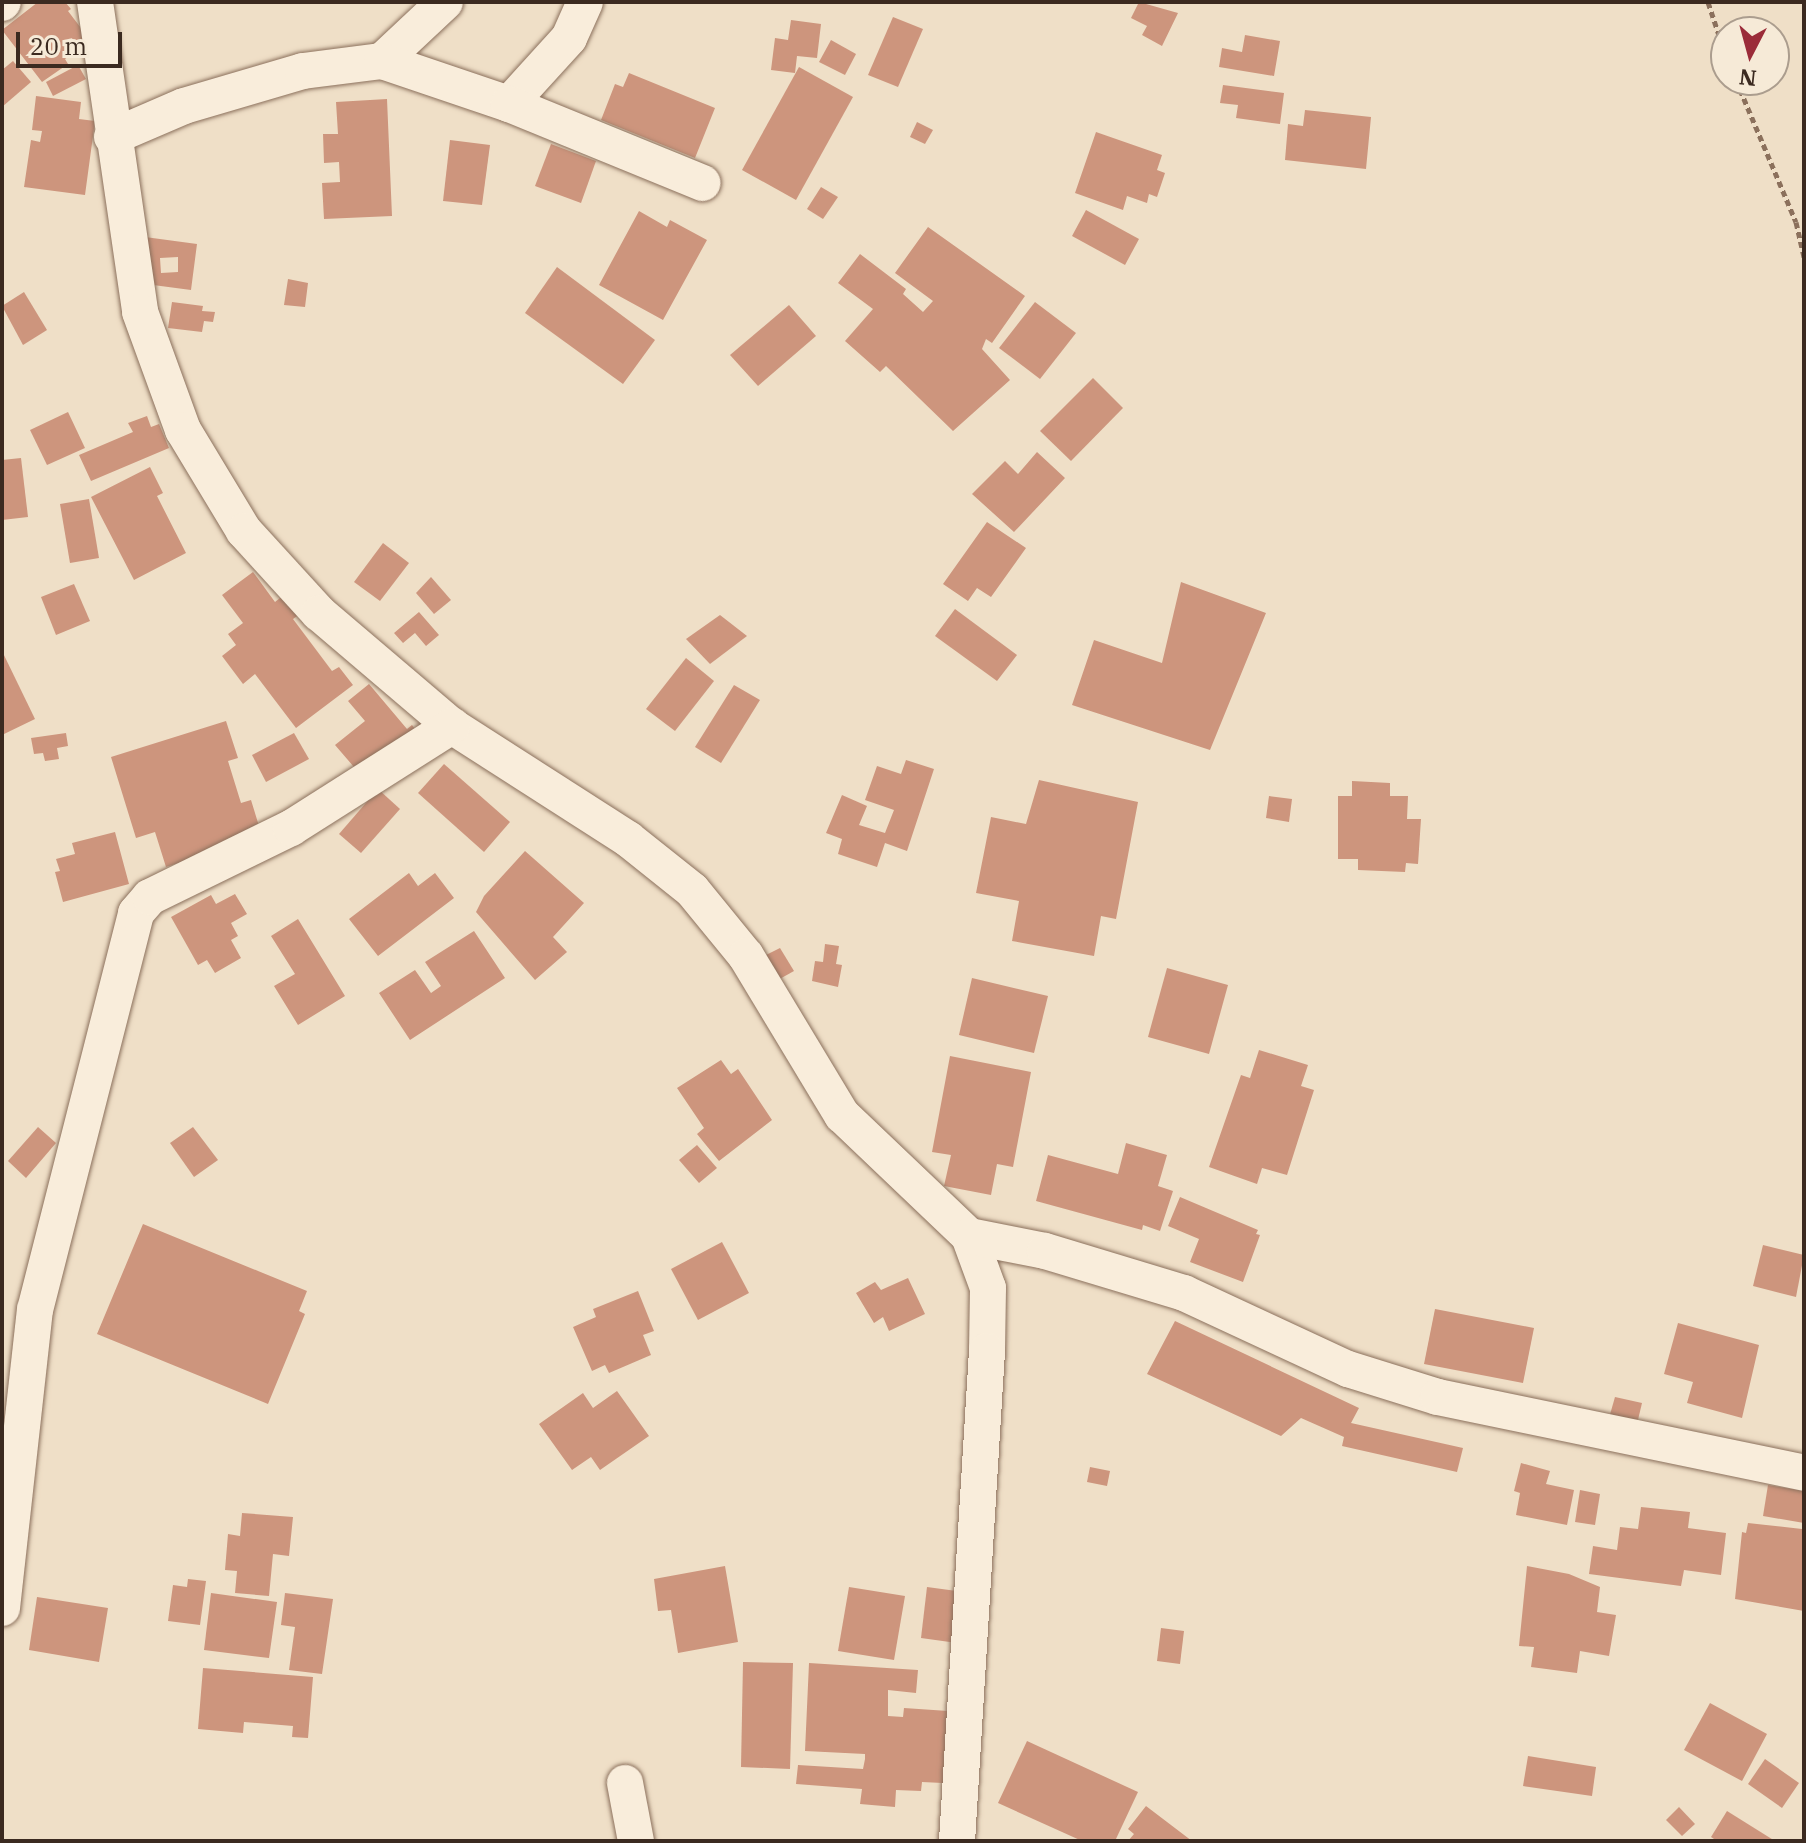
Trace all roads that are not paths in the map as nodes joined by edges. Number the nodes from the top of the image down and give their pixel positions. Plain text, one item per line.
1 (95, 2) edge
2 (445, 2) edge
3 (585, 2) edge
4 (382, 61) junction
5 (509, 104) junction
6 (112, 137) junction
7 (703, 183) dead end
8 (452, 726) junction
9 (969, 1236) junction
10 (1804, 1473) edge
11 (2, 1608) edge
12 (625, 1783) dead end
13 (636, 1841) edge
14 (957, 1841) edge

1 - 6 street
2 - 4 street
3 - 5 street
4 - 5 street
4 - 6 street
5 - 7 street
6 - 8 street
8 - 9 street
8 - 11 street
9 - 10 street
9 - 14 street
12 - 13 street

